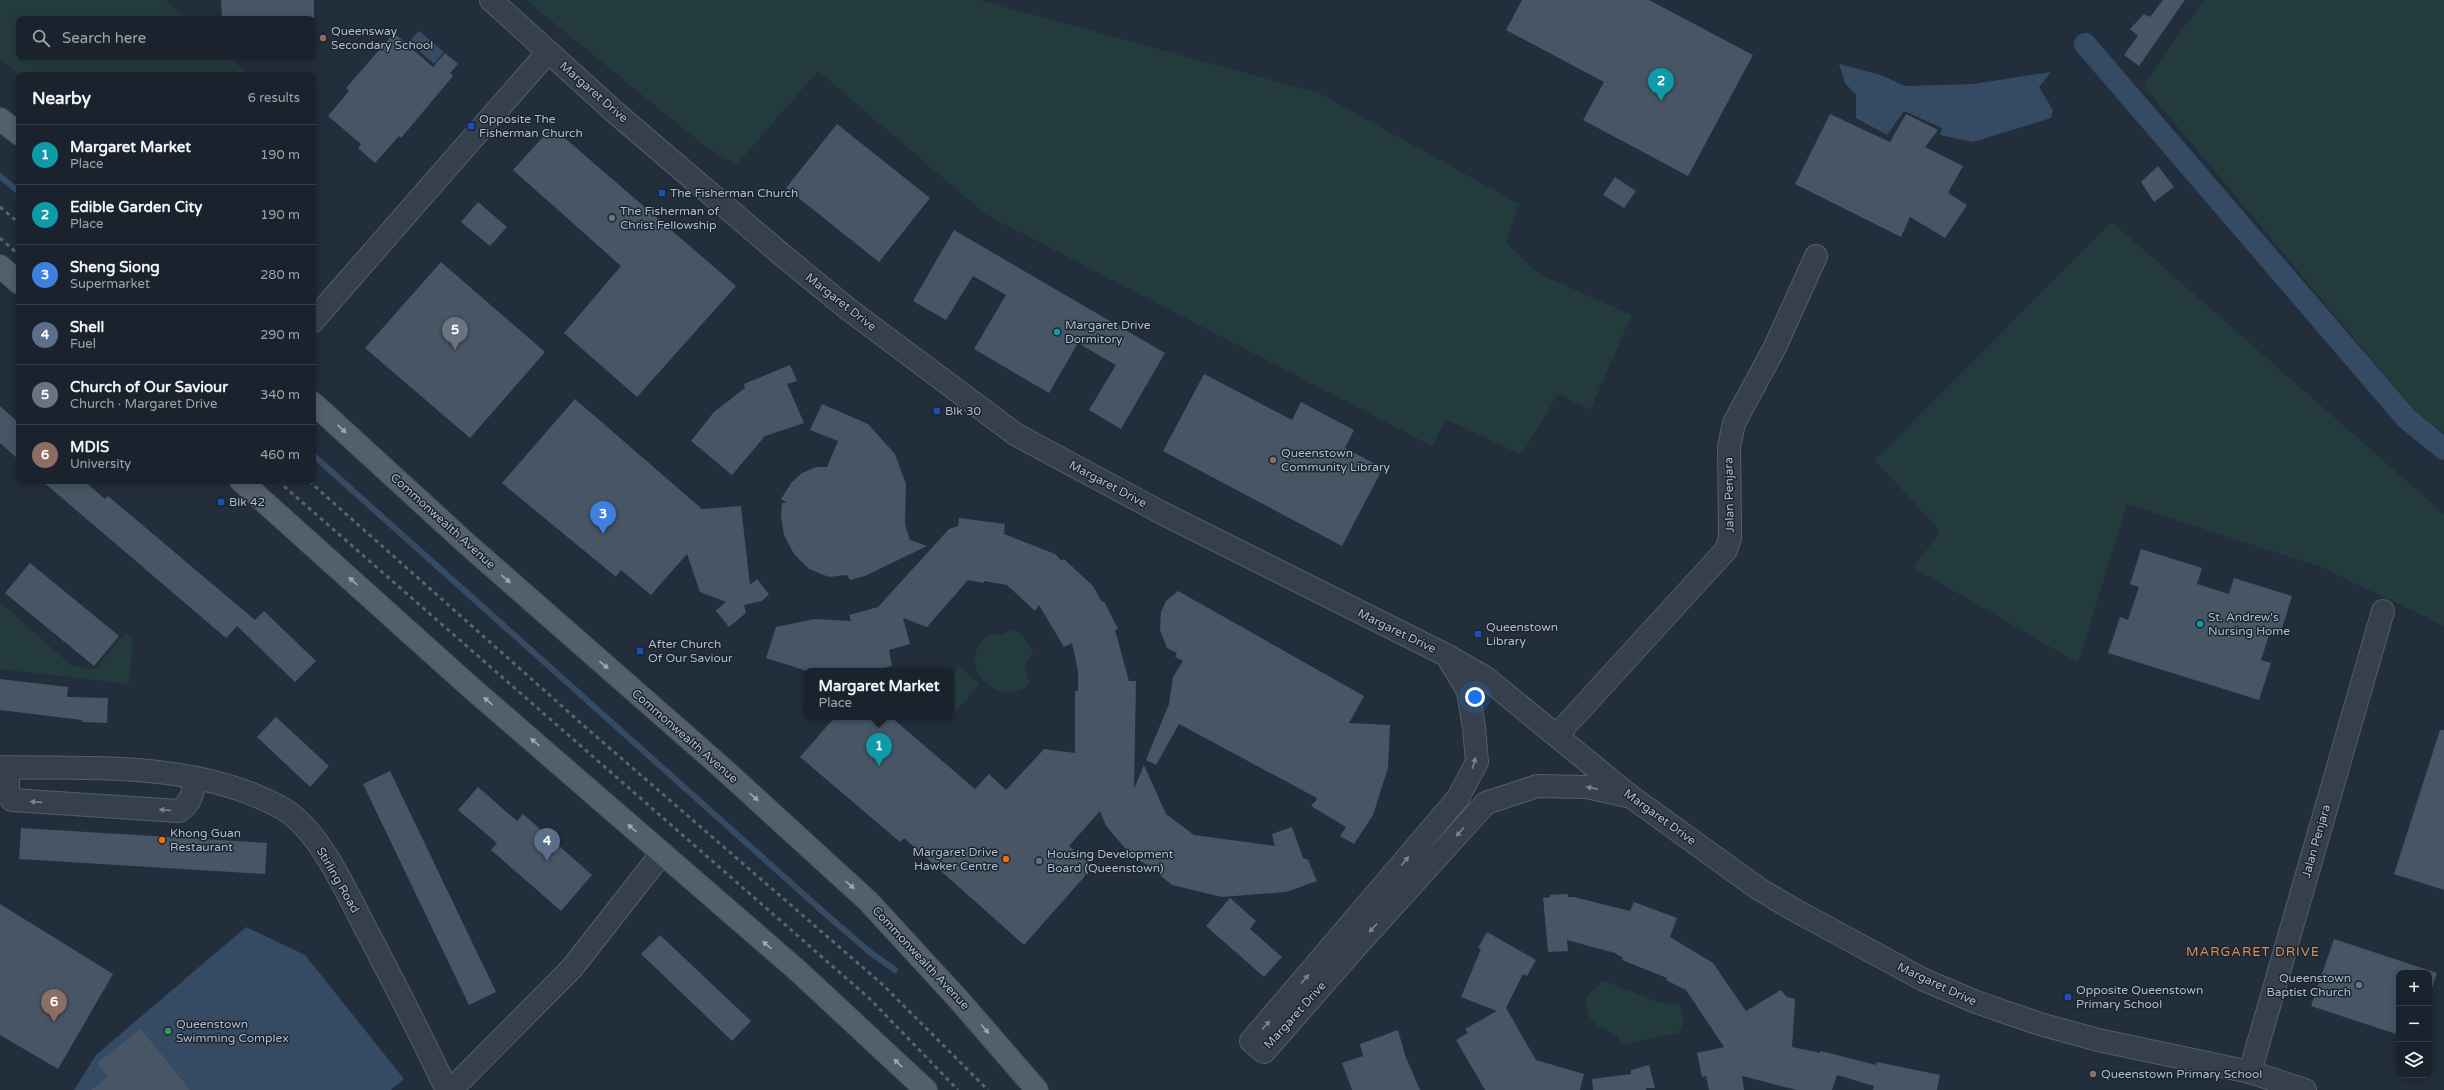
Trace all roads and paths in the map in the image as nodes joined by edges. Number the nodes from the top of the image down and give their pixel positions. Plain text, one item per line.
1 (491, 0) edge
2 (548, 52) junction
3 (0, 119) edge
4 (16, 132) edge
5 (1816, 256) dead end
6 (0, 266) edge
7 (16, 280) edge
8 (316, 318) edge
9 (316, 406) edge
10 (244, 484) edge
11 (2383, 611) dead end
12 (1446, 655) junction
13 (1557, 735) junction
14 (4, 767) edge
15 (195, 778) junction
16 (1630, 796) junction
17 (662, 853) junction
18 (2250, 1072) junction
19 (447, 1090) edge
20 (451, 1090) edge
21 (926, 1090) edge
22 (1037, 1090) edge
23 (2305, 1090) edge

1 - 2 street, Margaret Drive
2 - 8 street, Margaret Drive
2 - 12 street, Margaret Drive
3 - 4 main road
5 - 13 street, Jalan Penjara
6 - 7 main road
9 -> 22 main road, Commonwealth Avenue
17 -> 10 main road
11 - 18 street, Jalan Penjara
12 - 13 street, Margaret Drive
16 -> 12 street, Margaret Drive
13 - 16 street, Margaret Drive
14 - 15 street, Stirling Road
15 -> 14 street
15 - 19 street, Stirling Road
16 - 18 street, Margaret Drive
17 - 20 street
21 -> 17 main road
18 - 23 street, Margaret Drive

